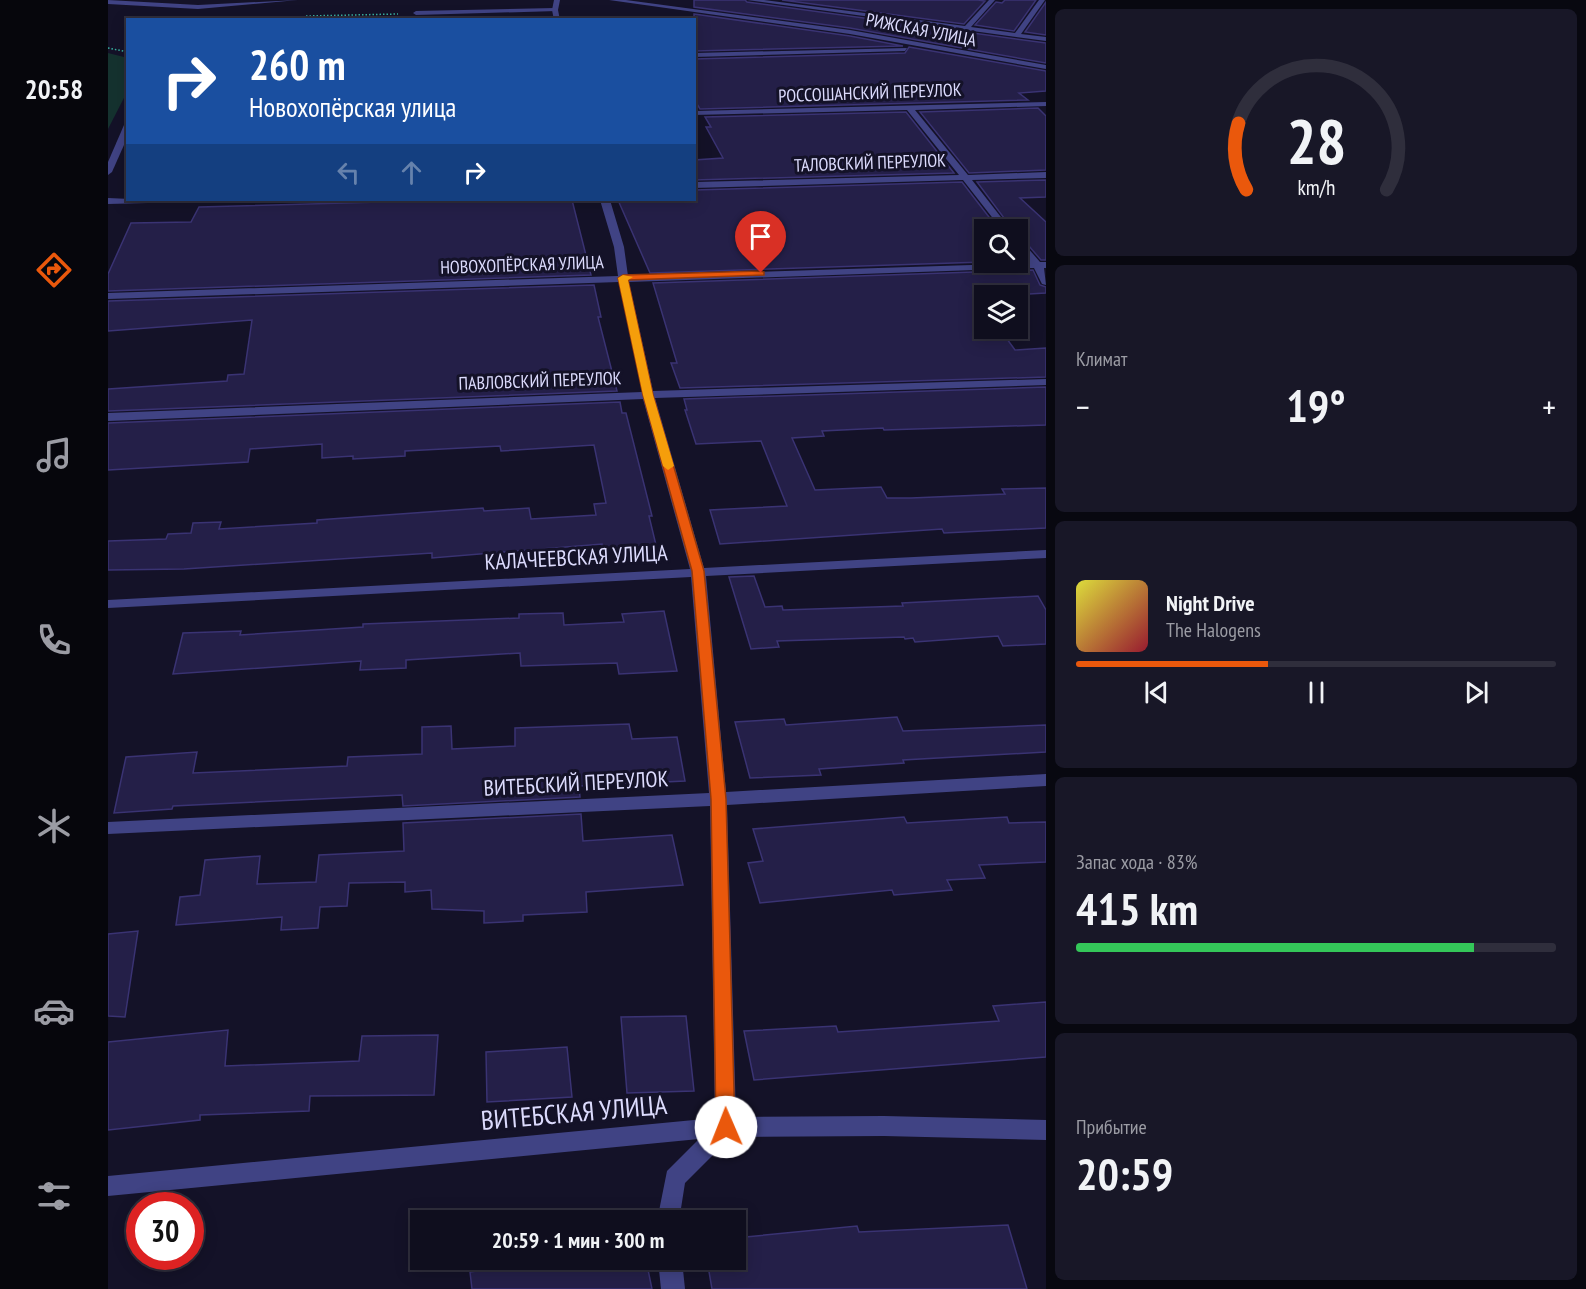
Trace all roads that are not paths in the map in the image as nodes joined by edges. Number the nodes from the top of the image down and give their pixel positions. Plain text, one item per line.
1 (144, 0) edge
2 (281, 0) edge
3 (295, 0) edge
4 (557, 0) edge
5 (612, 0) edge
6 (750, 0) edge
7 (992, 0) edge
8 (1042, 0) edge
9 (108, 2) edge
10 (152, 3) junction
11 (555, 10) junction
12 (416, 13) dead end
13 (557, 18) edge
14 (966, 28) junction
15 (1017, 35) junction
16 (1046, 39) edge
17 (941, 49) junction
18 (696, 55) edge
19 (1046, 67) edge
20 (1046, 104) edge
21 (910, 108) junction
22 (696, 113) edge
23 (126, 131) edge
24 (108, 172) edge
25 (1046, 175) edge
26 (964, 177) junction
27 (696, 184) edge
28 (108, 201) edge
29 (126, 201) edge
30 (605, 201) edge
31 (998, 219) edge
32 (1028, 252) edge
33 (1041, 265) edge
34 (623, 278) junction
35 (1046, 282) edge
36 (108, 296) edge
37 (1046, 382) edge
38 (648, 395) junction
39 (108, 417) edge
40 (1046, 554) edge
41 (698, 571) junction
42 (108, 604) edge
43 (1046, 780) edge
44 (718, 799) junction
45 (108, 828) edge
46 (726, 1127) junction
47 (1046, 1130) edge
48 (108, 1186) edge
49 (670, 1210) edge
50 (671, 1270) edge
51 (673, 1289) edge

1 - 10 street
2 - 3 street
2 - 10 street
4 - 11 street
5 - 17 street, РИЖСКАЯ УЛИЦА
6 - 14 street
7 - 14 street
8 - 15 street
9 - 10 street
11 - 12 street
11 - 13 street
14 - 15 street
15 - 16 street
17 - 18 street
17 - 19 street, РИЖСКАЯ УЛИЦА
20 - 21 street, РОССОШАНСКИЙ ПЕРЕУЛОК
21 - 22 street, РОССОШАНСКИЙ ПЕРЕУЛОК
21 - 26 street
23 - 24 street
25 - 26 street, ТАЛОВСКИЙ ПЕРЕУЛОК
26 - 27 street, ТАЛОВСКИЙ ПЕРЕУЛОК
26 - 31 street
28 - 29 street
30 - 34 street
32 - 33 street
33 - 34 street, НОВОХОПЁРСКАЯ УЛИЦА
33 - 35 street
34 - 36 street, НОВОХОПЁРСКАЯ УЛИЦА
34 - 38 street
37 - 38 street, ПАВЛОВСКИЙ ПЕРЕУЛОК
38 - 39 street, ПАВЛОВСКИЙ ПЕРЕУЛОК
38 - 41 street
40 - 41 street, КАЛАЧЕЕВСКАЯ УЛИЦА
41 - 42 street, КАЛАЧЕЕВСКАЯ УЛИЦА
41 - 44 street
43 - 44 street, ВИТЕБСКИЙ ПЕРЕУЛОК
44 - 45 street, ВИТЕБСКИЙ ПЕРЕУЛОК
44 - 46 street
46 - 47 street, ВИТЕБСКАЯ УЛИЦА
46 - 48 street, ВИТЕБСКАЯ УЛИЦА
46 - 49 street
50 - 51 street

